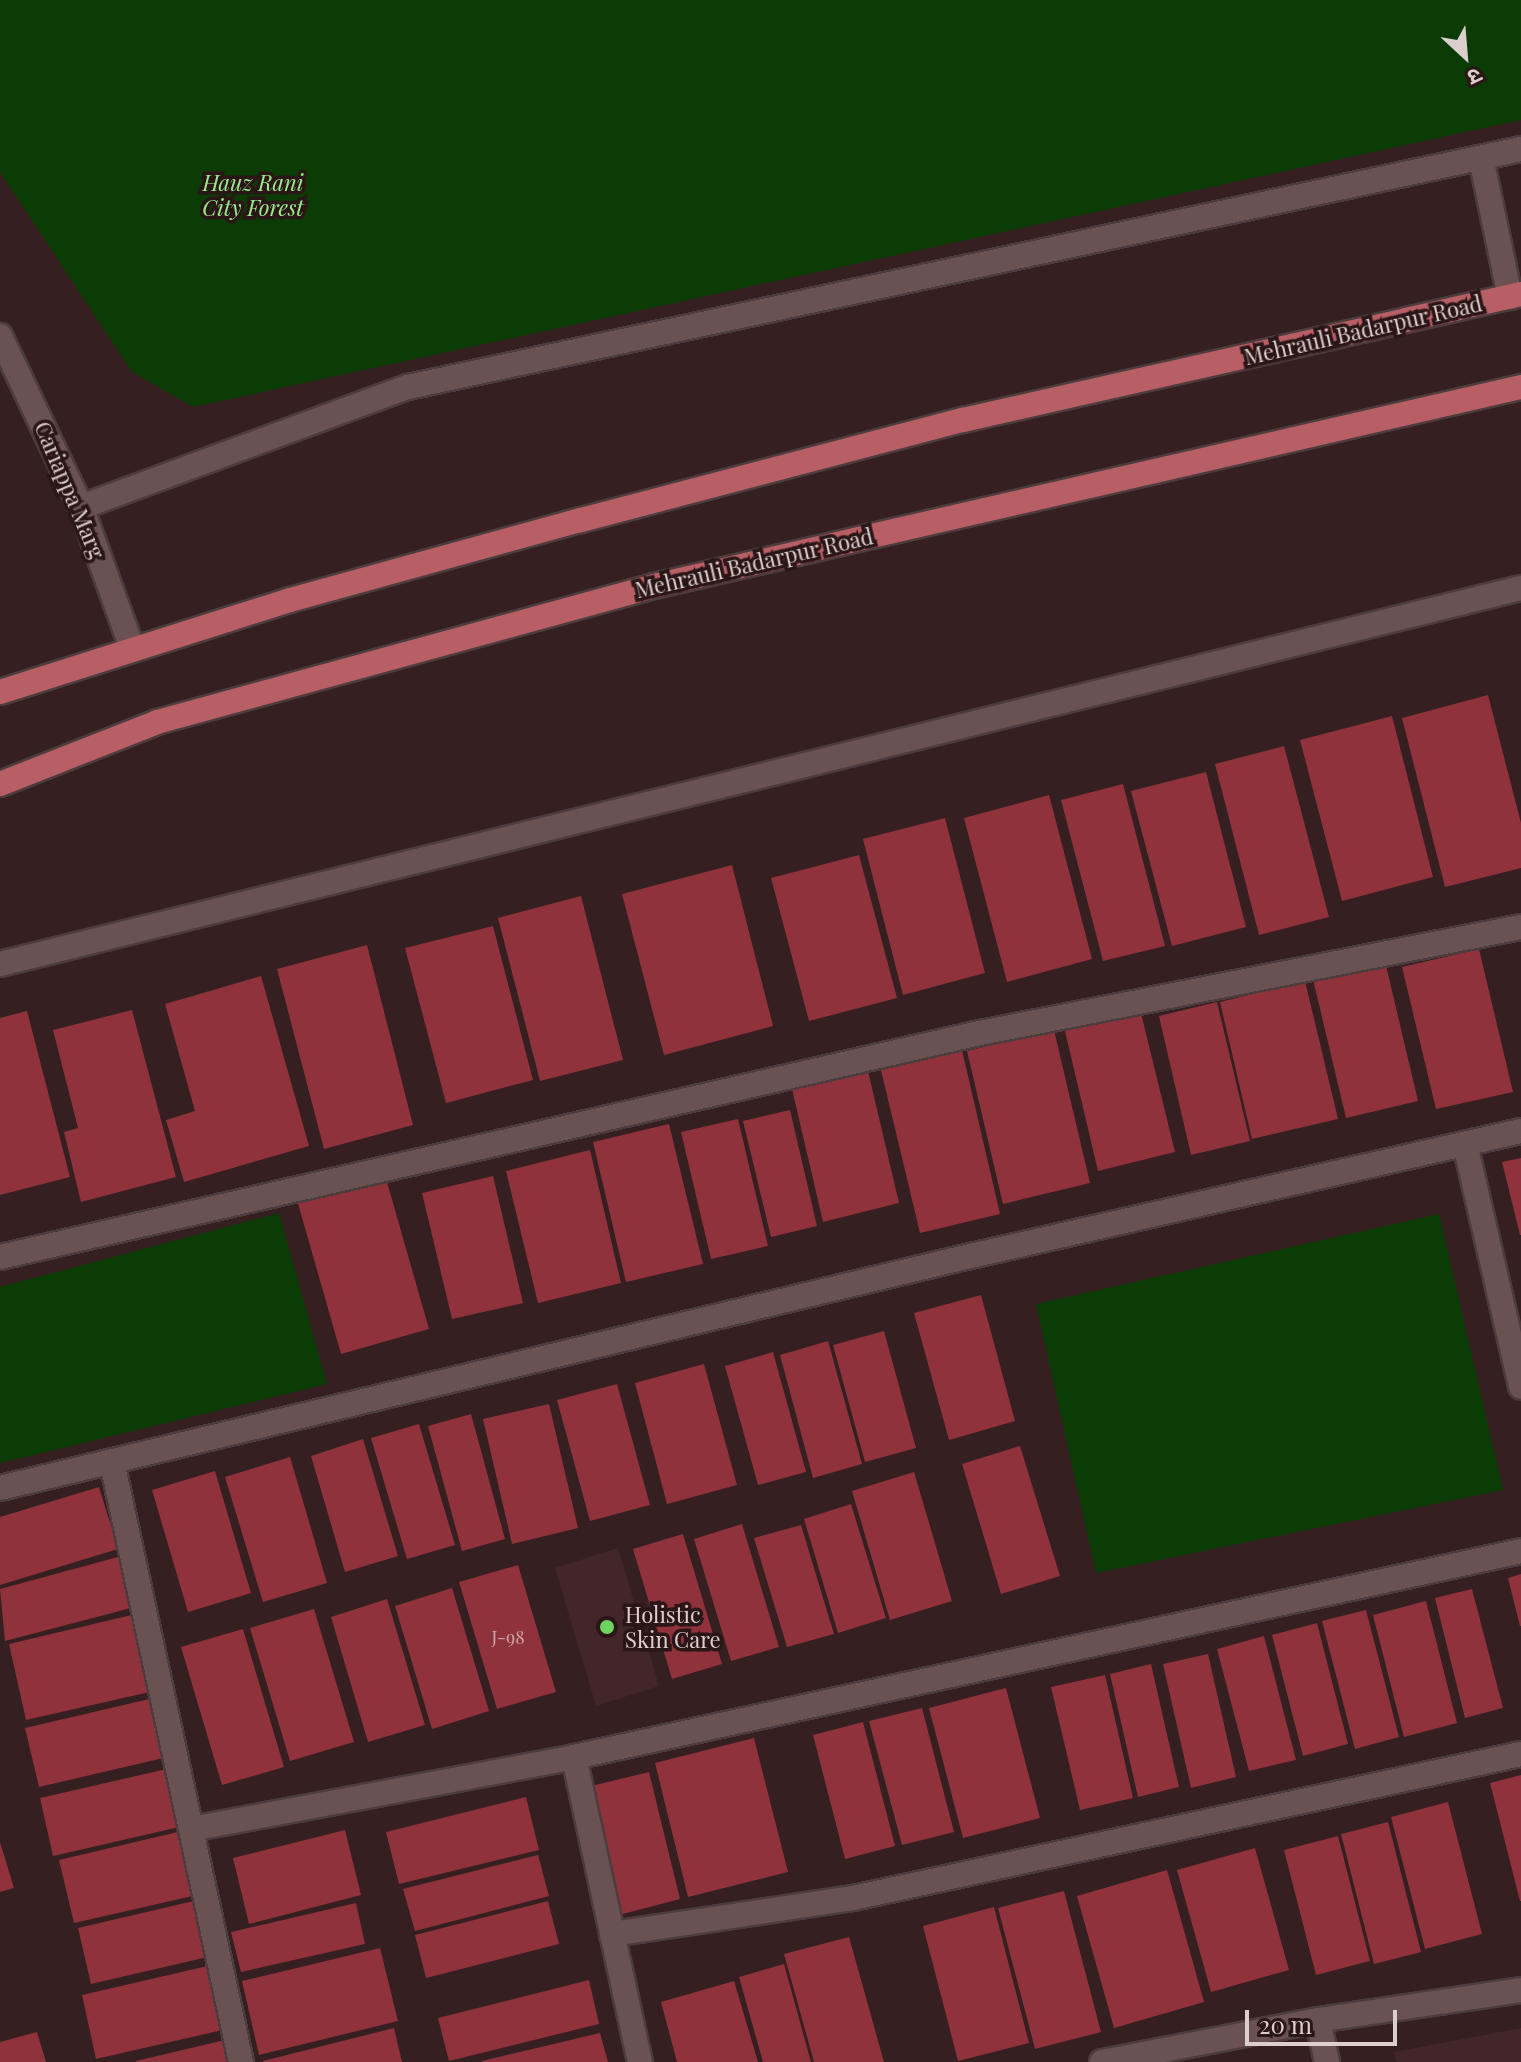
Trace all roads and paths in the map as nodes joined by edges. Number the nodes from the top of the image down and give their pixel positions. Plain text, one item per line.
1 (1521, 149) edge
2 (1481, 158) junction
3 (1515, 295) edge
4 (0, 336) edge
5 (1521, 387) edge
6 (81, 507) junction
7 (1521, 588) edge
8 (132, 648) junction
9 (0, 692) edge
10 (0, 784) edge
11 (1521, 927) edge
12 (0, 964) edge
13 (1521, 1131) edge
14 (1465, 1144) junction
15 (0, 1257) edge
16 (1521, 1387) edge
17 (112, 1462) junction
18 (0, 1488) edge
19 (1521, 1551) edge
20 (1521, 1754) edge
21 (574, 1757) junction
22 (191, 1829) junction
23 (612, 1934) junction
24 (1521, 1990) edge
25 (1318, 2020) junction
26 (241, 2062) edge
27 (640, 2062) edge
28 (1102, 2062) edge
29 (1327, 2062) edge

1 - 2 street
2 - 3 street
2 - 6 street
3 - 8 main road, Mehrauli Badarpur Road
4 - 6 street, Cariappa Marg
5 - 10 main road, Mehrauli Badarpur Road
6 - 8 street, Cariappa Marg
7 - 12 street
8 - 9 main road, Mehrauli Badarpur Road
11 - 15 street
13 - 14 street
14 - 16 street
14 - 17 street
17 - 18 street
17 - 22 street
19 - 21 street
20 - 23 street
21 - 22 street
21 - 23 street
22 - 26 street
23 - 27 street
24 - 25 street
25 - 28 street
25 - 29 street

